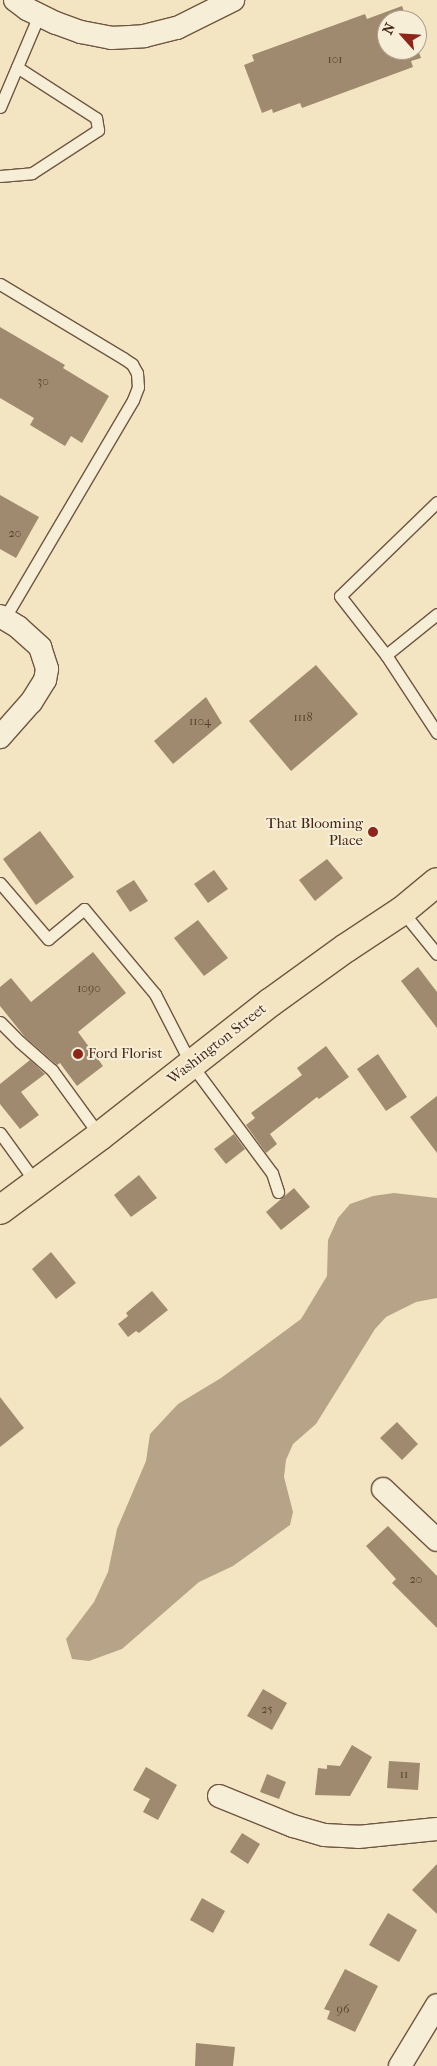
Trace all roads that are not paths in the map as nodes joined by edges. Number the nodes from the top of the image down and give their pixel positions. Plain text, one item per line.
1 (15, 0) edge
2 (233, 0) edge
3 (39, 15) junction
4 (17, 67) junction
5 (0, 107) edge
6 (0, 176) edge
7 (0, 284) edge
8 (437, 502) edge
9 (437, 614) edge
10 (2, 618) edge
11 (386, 655) junction
12 (437, 734) edge
13 (0, 737) edge
14 (437, 882) edge
15 (0, 883) edge
16 (402, 911) junction
17 (437, 954) edge
18 (0, 1022) edge
19 (190, 1064) junction
20 (0, 1133) edge
21 (100, 1136) junction
22 (36, 1183) junction
23 (278, 1192) dead end
24 (0, 1210) edge
25 (383, 1489) dead end
26 (437, 1540) edge
27 (219, 1796) dead end
28 (437, 1829) edge
29 (437, 2004) edge
30 (400, 2066) edge

1 - 3 street
2 - 3 street
3 - 4 lane
4 - 5 lane
4 - 6 lane
7 - 10 lane
8 - 11 lane
9 - 11 lane
10 - 13 street
11 - 12 lane
14 - 16 main road, Washington Street
15 - 19 lane
16 - 17 lane
16 - 19 main road, Washington Street
18 - 21 lane
19 - 21 main road, Washington Street
19 - 23 lane
20 - 22 lane
21 - 22 main road, Washington Street
22 - 24 main road, Washington Street
25 - 26 street
27 - 28 street
29 - 30 street

